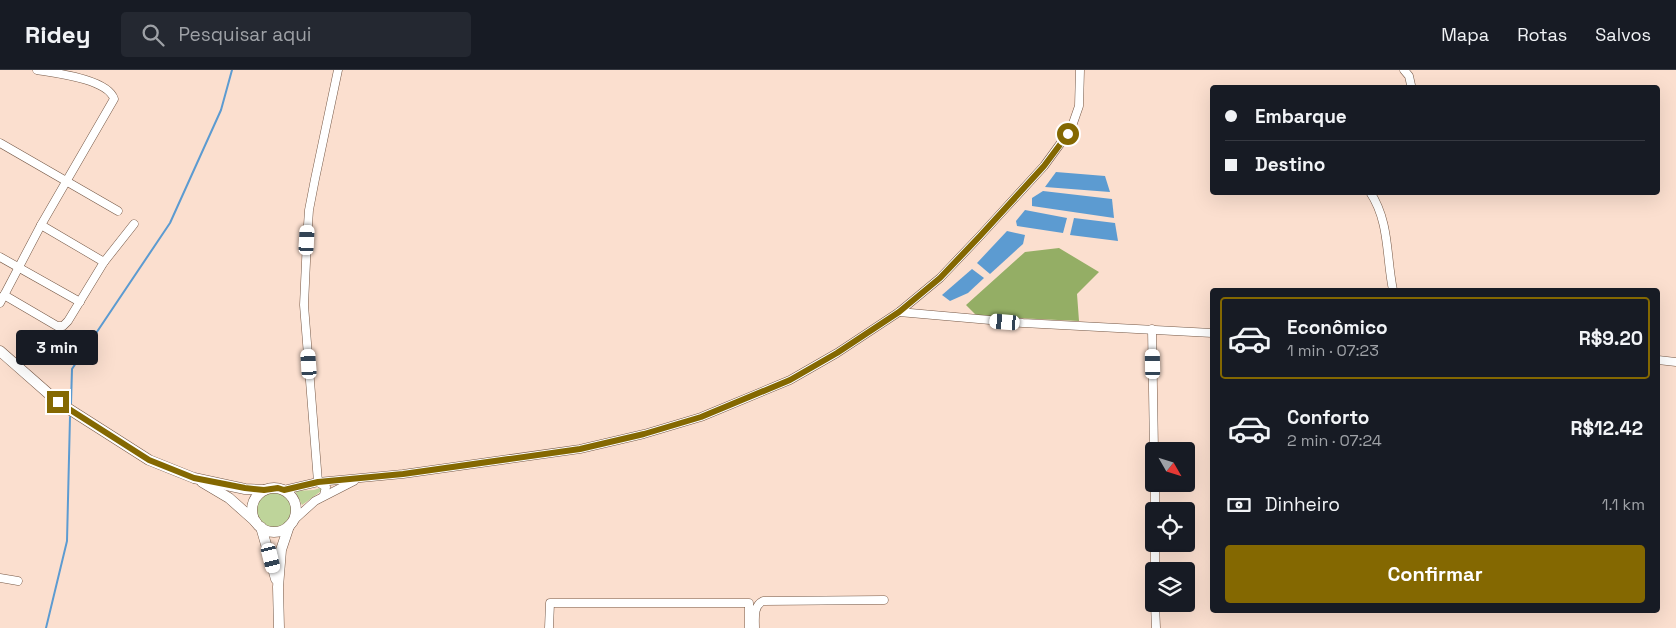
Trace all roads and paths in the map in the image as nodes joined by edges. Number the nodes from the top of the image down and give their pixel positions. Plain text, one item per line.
1 (37, 70) edge
2 (338, 70) edge
3 (1080, 70) edge
4 (1404, 70) edge
5 (1411, 85) dead end
6 (0, 143) edge
7 (65, 182) junction
8 (1372, 195) edge
9 (118, 211) dead end
10 (134, 224) dead end
11 (41, 225) junction
12 (0, 257) edge
13 (104, 262) junction
14 (18, 268) junction
15 (1393, 288) edge
16 (2, 299) edge
17 (80, 302) junction
18 (899, 312) junction
19 (1152, 329) junction
20 (1210, 334) edge
21 (0, 351) edge
22 (1660, 360) edge
23 (1676, 362) edge
24 (1154, 442) edge
25 (194, 478) junction
26 (358, 479) junction
27 (318, 482) junction
28 (264, 490) junction
29 (284, 490) junction
30 (324, 495) junction
31 (292, 523) junction
32 (259, 525) junction
33 (0, 578) edge
34 (18, 581) dead end
35 (278, 587) junction
36 (884, 600) dead end
37 (1155, 612) edge
38 (279, 628) edge
39 (549, 628) edge
40 (748, 628) edge
41 (755, 628) edge
42 (1156, 628) edge

1 - 7 street
2 - 27 street
3 - 18 street
4 - 5 street
6 - 7 street
7 - 9 street
7 - 11 street
8 - 15 street
10 - 13 street
11 - 13 street
11 - 14 street
12 - 14 street
13 - 17 street
14 - 16 street
14 - 17 street
16 - 17 street
18 - 19 street
18 - 26 street
19 - 20 street
19 - 24 street
21 - 25 main road
22 - 23 street
25 - 28 main road
25 - 32 main road
26 - 27 street
26 - 30 street
27 - 29 street
27 - 30 street
28 - 29 main road
28 - 32 main road
29 - 31 main road
30 - 31 street
31 - 32 main road
31 - 35 main road
32 - 35 main road
33 - 34 street
35 - 38 main road
36 - 41 street
37 - 42 street
39 - 40 street

